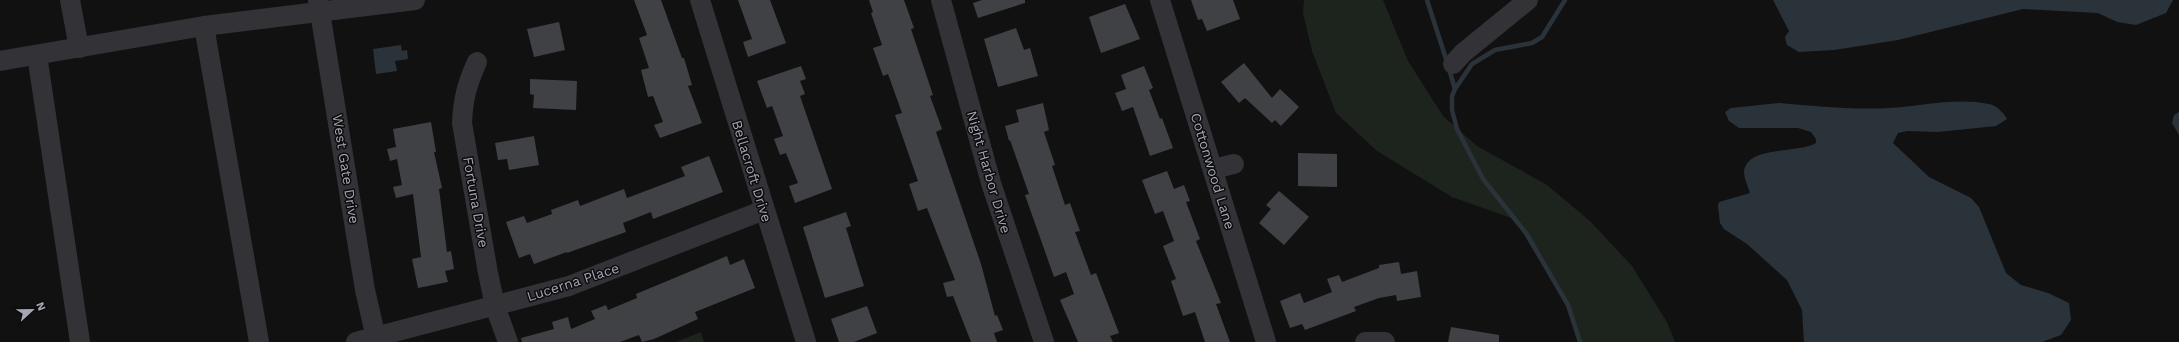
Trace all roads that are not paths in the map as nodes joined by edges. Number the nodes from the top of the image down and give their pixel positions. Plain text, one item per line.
1 (70, 0) edge
2 (415, 0) edge
3 (700, 0) edge
4 (941, 0) edge
5 (1160, 0) edge
6 (1528, 0) edge
7 (319, 6) edge
8 (204, 26) junction
9 (79, 48) junction
10 (37, 55) junction
11 (0, 62) edge
12 (477, 62) dead end
13 (1453, 64) dead end
14 (1234, 164) dead end
15 (1213, 169) junction
16 (764, 210) junction
17 (495, 306) junction
18 (376, 338) junction
19 (80, 342) edge
20 (259, 342) edge
21 (356, 342) edge
22 (508, 342) edge
23 (806, 342) edge
24 (1044, 342) edge
25 (1266, 342) edge
26 (1365, 342) edge
27 (1385, 342) edge

1 - 9 street
2 - 7 street
3 - 16 street, Bellacroft Drive
4 - 24 street, Night Harbor Drive
5 - 15 street, Cottonwood Lane
6 - 13 street
7 - 8 street
7 - 18 street, West Gate Drive
8 - 9 street
8 - 20 street
9 - 10 street
10 - 11 street
10 - 19 street
12 - 17 street, Fortuna Drive
14 - 15 street
15 - 25 street, Cottonwood Lane
16 - 17 street, Lucerna Place
16 - 23 street, Bellacroft Drive
17 - 18 street, Lucerna Place
17 - 22 street, Fortuna Drive
18 - 21 street, Lucerna Place
26 - 27 street

